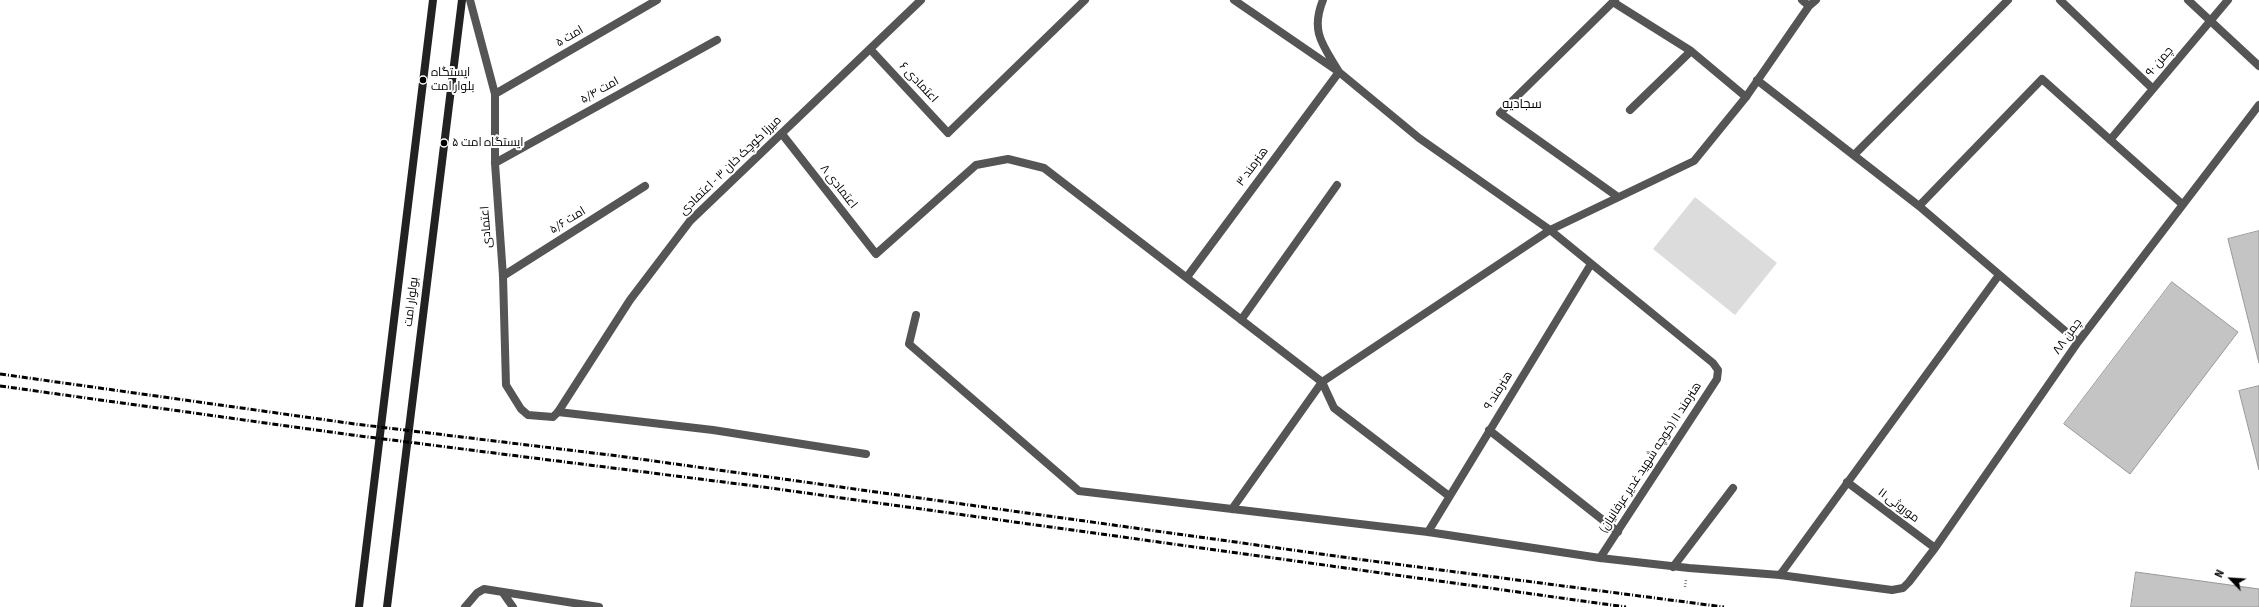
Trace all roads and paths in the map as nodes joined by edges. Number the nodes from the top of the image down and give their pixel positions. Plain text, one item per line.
1 (432, 0) edge
2 (462, 0) edge
3 (470, 0) edge
4 (657, 0) edge
5 (921, 0) edge
6 (1085, 0) edge
7 (1234, 0) edge
8 (1323, 0) edge
9 (1802, 0) edge
10 (1816, 0) edge
11 (2008, 0) edge
12 (2060, 0) edge
13 (2188, 0) edge
14 (2228, 0) edge
15 (1614, 1) edge
16 (1809, 6) junction
17 (2210, 21) junction
18 (717, 40) dead end
19 (870, 49) junction
20 (1691, 51) junction
21 (2259, 66) edge
22 (1339, 72) junction
23 (1757, 80) junction
24 (2153, 88) junction
25 (495, 94) junction
26 (1746, 97) junction
27 (2259, 105) edge
28 (1630, 110) dead end
29 (782, 134) junction
30 (2110, 140) junction
31 (1854, 155) junction
32 (495, 163) junction
33 (1337, 185) dead end
34 (645, 186) dead end
35 (1618, 197) junction
36 (2182, 204) junction
37 (1919, 206) junction
38 (1550, 230) junction
39 (1591, 264) junction
40 (1999, 275) junction
41 (503, 276) junction
42 (1187, 277) junction
43 (916, 315) dead end
44 (1241, 320) junction
45 (2078, 342) junction
46 (1322, 382) junction
47 (558, 412) junction
48 (1489, 430) junction
49 (866, 454) dead end
50 (1847, 482) junction
51 (1733, 488) dead end
52 (1449, 496) junction
53 (1232, 510) junction
54 (1428, 532) junction
55 (1618, 532) junction
56 (1935, 548) junction
57 (1600, 558) junction
58 (1673, 567) junction
59 (1780, 575) junction
60 (503, 593) junction
61 (359, 607) edge
62 (387, 607) edge
63 (465, 607) edge
64 (513, 607) edge
65 (599, 607) edge

1 - 61 main road, بولوار امت
2 - 62 main road, بولوار امت
3 - 25 street, اعتمادی
4 - 25 street, امت ۵
5 - 19 street, میرزا کوچک خان ۳ - اعتمادی
6 - 19 street, اعتمادی ۶
7 - 22 street
8 - 22 street
9 - 16 street
10 - 16 street
11 - 31 street
12 - 24 street
13 - 17 street
14 - 17 street, چمن ۹۰
15 - 20 street
15 - 35 street
16 - 23 street
17 - 21 street
17 - 24 street, چمن ۹۰
18 - 32 street, امت ۵/۴
19 - 29 street, میرزا کوچک خان ۳ - اعتمادی
20 - 26 street
20 - 28 street
22 - 38 street
22 - 42 street, هنرمند ۳
23 - 26 street
23 - 31 street
24 - 30 street, چمن ۹۰
25 - 32 street, اعتمادی
26 - 35 street
27 - 36 street, چمن ۸۸
29 - 42 street, اعتمادی ۸
29 - 47 street, میرزا کوچک خان ۳ - اعتمادی
30 - 36 street
30 - 37 street
31 - 37 street
32 - 41 street, اعتمادی
33 - 44 street
34 - 41 street, امت ۵/۶
35 - 38 street
36 - 45 street, چمن ۸۸
37 - 40 street
38 - 39 street
38 - 46 street
39 - 48 street, هنرمند ۹
39 - 55 street, هنرمند ۱۱ (کوچه شهید غدیر عرفانیان)
40 - 45 street
40 - 50 street
41 - 47 street, اعتمادی
42 - 44 street
43 - 53 street
44 - 46 street
45 - 56 street, چمن ۸۸
46 - 52 street
46 - 53 street
47 - 49 street, اعتمادی
48 - 52 street, هنرمند ۹
48 - 55 street
50 - 56 street, موروثی ۱۱
50 - 59 street
51 - 58 street
52 - 54 street, هنرمند ۹
53 - 54 street
54 - 57 street
55 - 57 street, هنرمند ۱۱ (کوچه شهید غدیر عرفانیان)
56 - 59 street, چمن ۸۸
57 - 58 street
58 - 59 street
60 - 63 street
60 - 64 street
60 - 65 street

